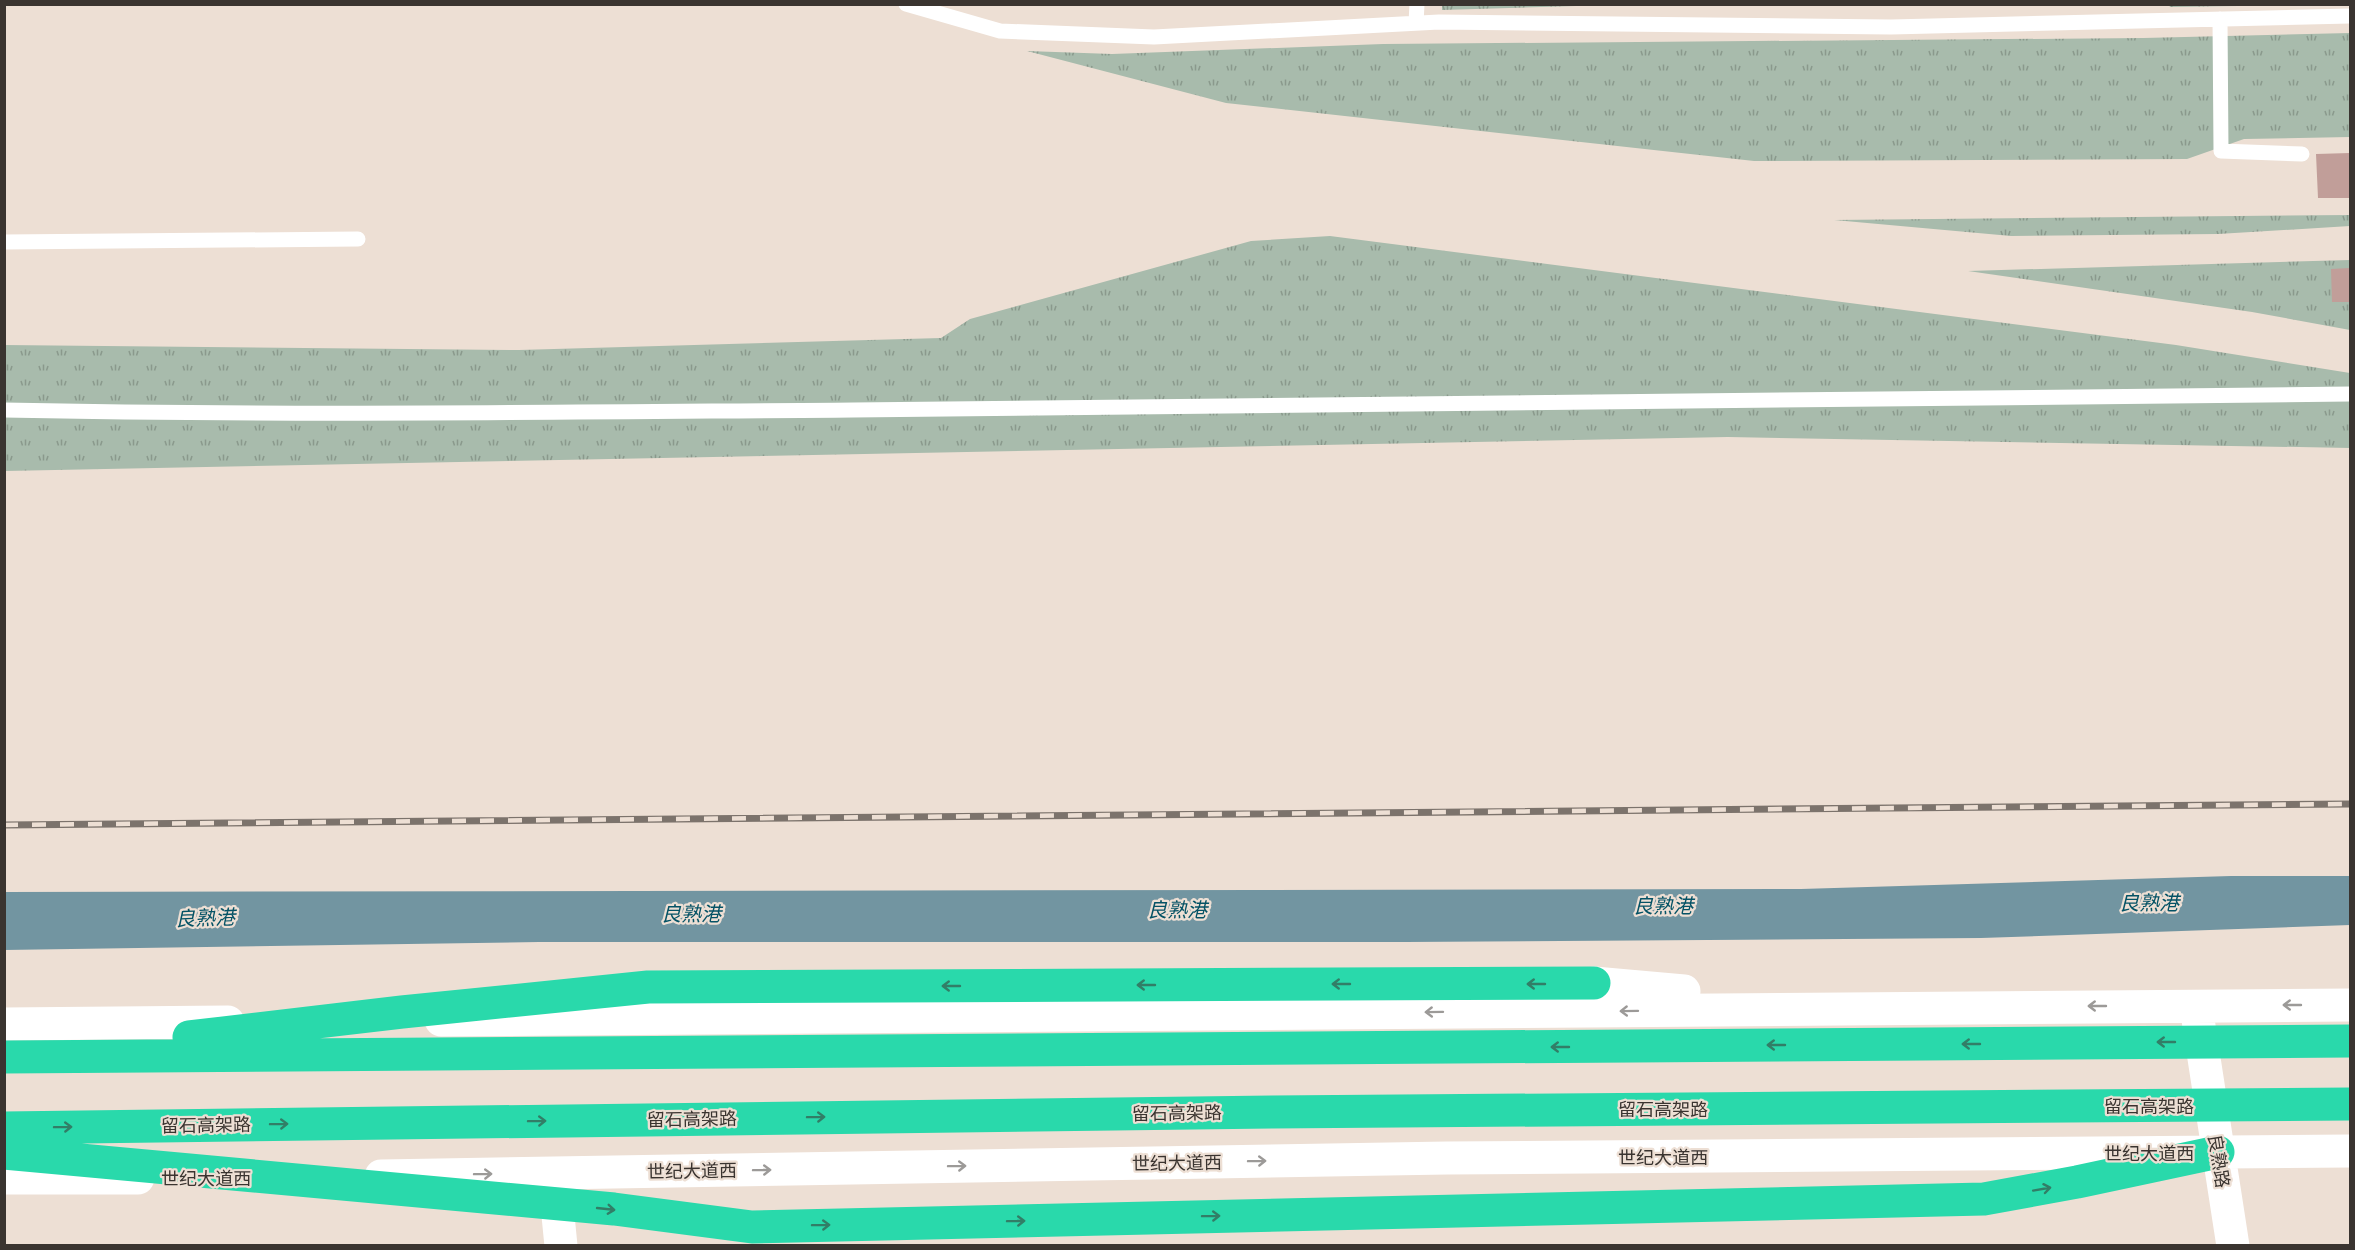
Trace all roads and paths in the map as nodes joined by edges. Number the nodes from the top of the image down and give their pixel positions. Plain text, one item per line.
1 (906, 4) edge
2 (1416, 4) edge
3 (2350, 16) edge
4 (2220, 19) junction
5 (1416, 23) junction
6 (2302, 154) dead end
7 (358, 239) dead end
8 (4, 242) edge
9 (2350, 394) edge
10 (4, 410) edge
11 (1594, 983) joint
12 (2350, 1005) edge
13 (2196, 1006) junction
14 (1877, 1008) junction
15 (4, 1024) edge
16 (2350, 1041) edge
17 (19, 1056) edge
18 (2350, 1104) edge
19 (4, 1128) edge
20 (2350, 1151) edge
21 (2218, 1152) junction
22 (4, 1153) edge
23 (554, 1173) junction
24 (4, 1178) edge
25 (561, 1245) edge
26 (2233, 1245) edge

1 - 5 lane
2 - 5 lane
3 - 4 lane
4 - 5 lane
4 - 6 lane
7 - 8 lane
9 - 10 lane
11 - 14 main road
11 -> 17 highway
12 -> 13 main road
13 -> 14 main road
13 - 21 main road, 良熟路
14 -> 15 main road
16 -> 17 highway
19 -> 18 highway, 留石高架路
20 - 21 main road, 世纪大道西
22 -> 21 highway
23 -> 21 main road, 世纪大道西
21 - 26 main road, 良熟路
24 -> 23 main road, 世纪大道西
23 - 25 main road

